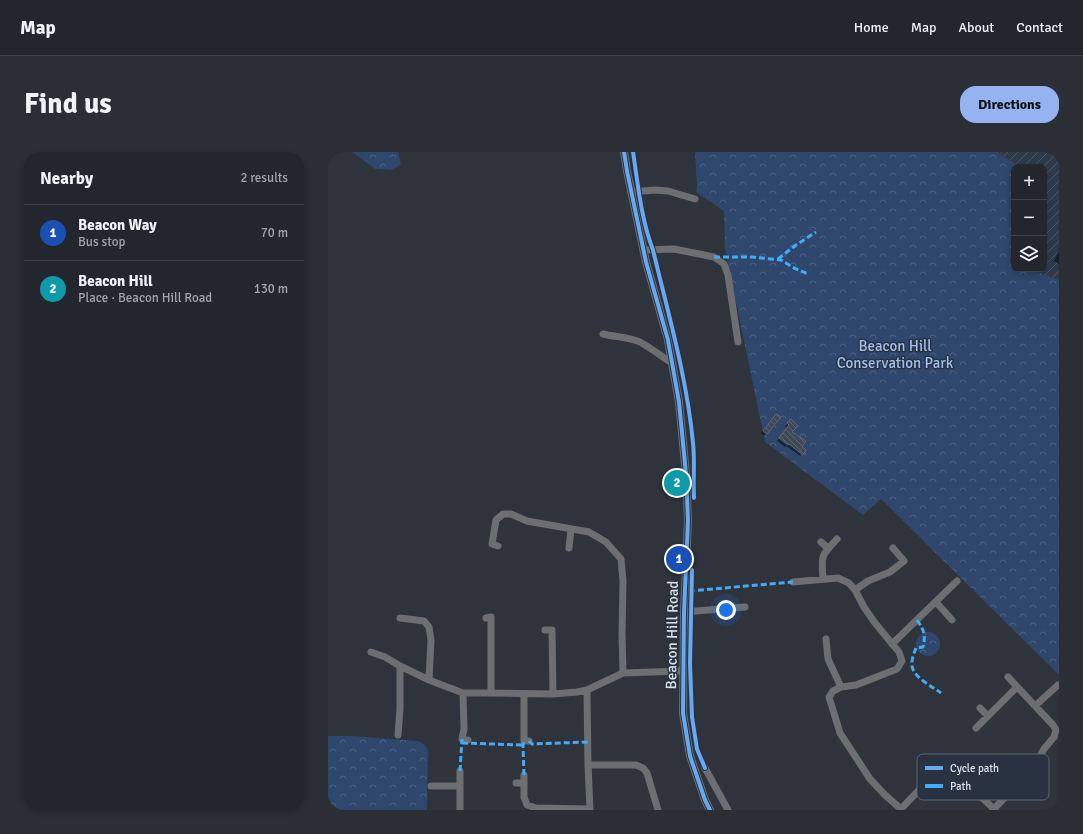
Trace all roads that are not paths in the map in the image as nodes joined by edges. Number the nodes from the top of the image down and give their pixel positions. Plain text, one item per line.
1 (624, 152) edge
2 (631, 192) junction
3 (696, 199) dead end
4 (643, 250) junction
5 (603, 334) dead end
6 (738, 342) dead end
7 (672, 363) junction
8 (571, 529) junction
9 (837, 538) dead end
10 (821, 542) dead end
11 (492, 544) dead end
12 (569, 548) dead end
13 (828, 548) junction
14 (893, 548) dead end
15 (904, 561) junction
16 (910, 567) dead end
17 (823, 579) junction
18 (957, 581) dead end
19 (793, 582) dead end
20 (856, 590) junction
21 (936, 602) junction
22 (745, 607) dead end
23 (684, 612) junction
24 (491, 617) dead end
25 (400, 618) dead end
26 (952, 620) dead end
27 (552, 630) dead end
28 (826, 639) dead end
29 (892, 644) junction
30 (371, 652) dead end
31 (819, 653) dead end
32 (828, 653) junction
33 (400, 666) junction
34 (683, 671) junction
35 (623, 673) junction
36 (1008, 677) dead end
37 (429, 680) junction
38 (1058, 685) dead end
39 (841, 687) junction
40 (1017, 687) junction
41 (587, 690) junction
42 (491, 692) junction
43 (463, 693) junction
44 (524, 694) junction
45 (553, 694) junction
46 (1035, 706) junction
47 (980, 708) dead end
48 (988, 716) junction
49 (976, 728) dead end
50 (398, 735) dead end
51 (462, 739) dead end
52 (524, 741) dead end
53 (1041, 754) edge
54 (588, 765) junction
55 (705, 768) dead end
56 (460, 771) dead end
57 (524, 775) dead end
58 (516, 783) dead end
59 (524, 783) junction
60 (431, 786) dead end
61 (460, 786) junction
62 (917, 792) edge
63 (984, 800) edge
64 (1003, 800) edge
65 (590, 809) edge
66 (900, 809) edge
67 (460, 810) edge
68 (658, 810) edge
69 (710, 810) edge
70 (728, 810) edge
71 (994, 810) edge

1 - 2 street, Beacon Hill Road
2 - 3 street
2 - 4 street, Beacon Hill Road
4 - 6 street
4 - 7 street, Beacon Hill Road
5 - 7 street
7 - 23 street, Beacon Hill Road
8 - 11 street
8 - 12 street
8 - 35 street
9 - 13 street
10 - 13 street
13 - 17 street
14 - 15 street
15 - 16 street
15 - 20 street
17 - 19 street
17 - 20 street
18 - 21 street
20 - 29 street
21 - 26 street
21 - 29 street
22 - 23 street
23 - 34 street, Beacon Hill Road
24 - 42 street
25 - 37 street
27 - 45 street
28 - 32 street
29 - 39 street
30 - 33 street
31 - 32 street
32 - 39 street
33 - 37 street
33 - 50 street
34 - 35 street
34 - 69 street, Beacon Hill Road
35 - 41 street
36 - 40 street
37 - 43 street
38 - 46 street
39 - 66 street
40 - 46 street
40 - 48 street
41 - 45 street
41 - 54 street
42 - 43 street
42 - 44 street
43 - 51 street
44 - 45 street
44 - 52 street
46 - 53 street
47 - 48 street
48 - 49 street
54 - 65 street
54 - 68 street
55 - 70 street
56 - 61 street
57 - 59 street
58 - 59 street
59 - 65 street
60 - 61 street
61 - 67 street
62 - 66 street
63 - 71 street
64 - 71 street

